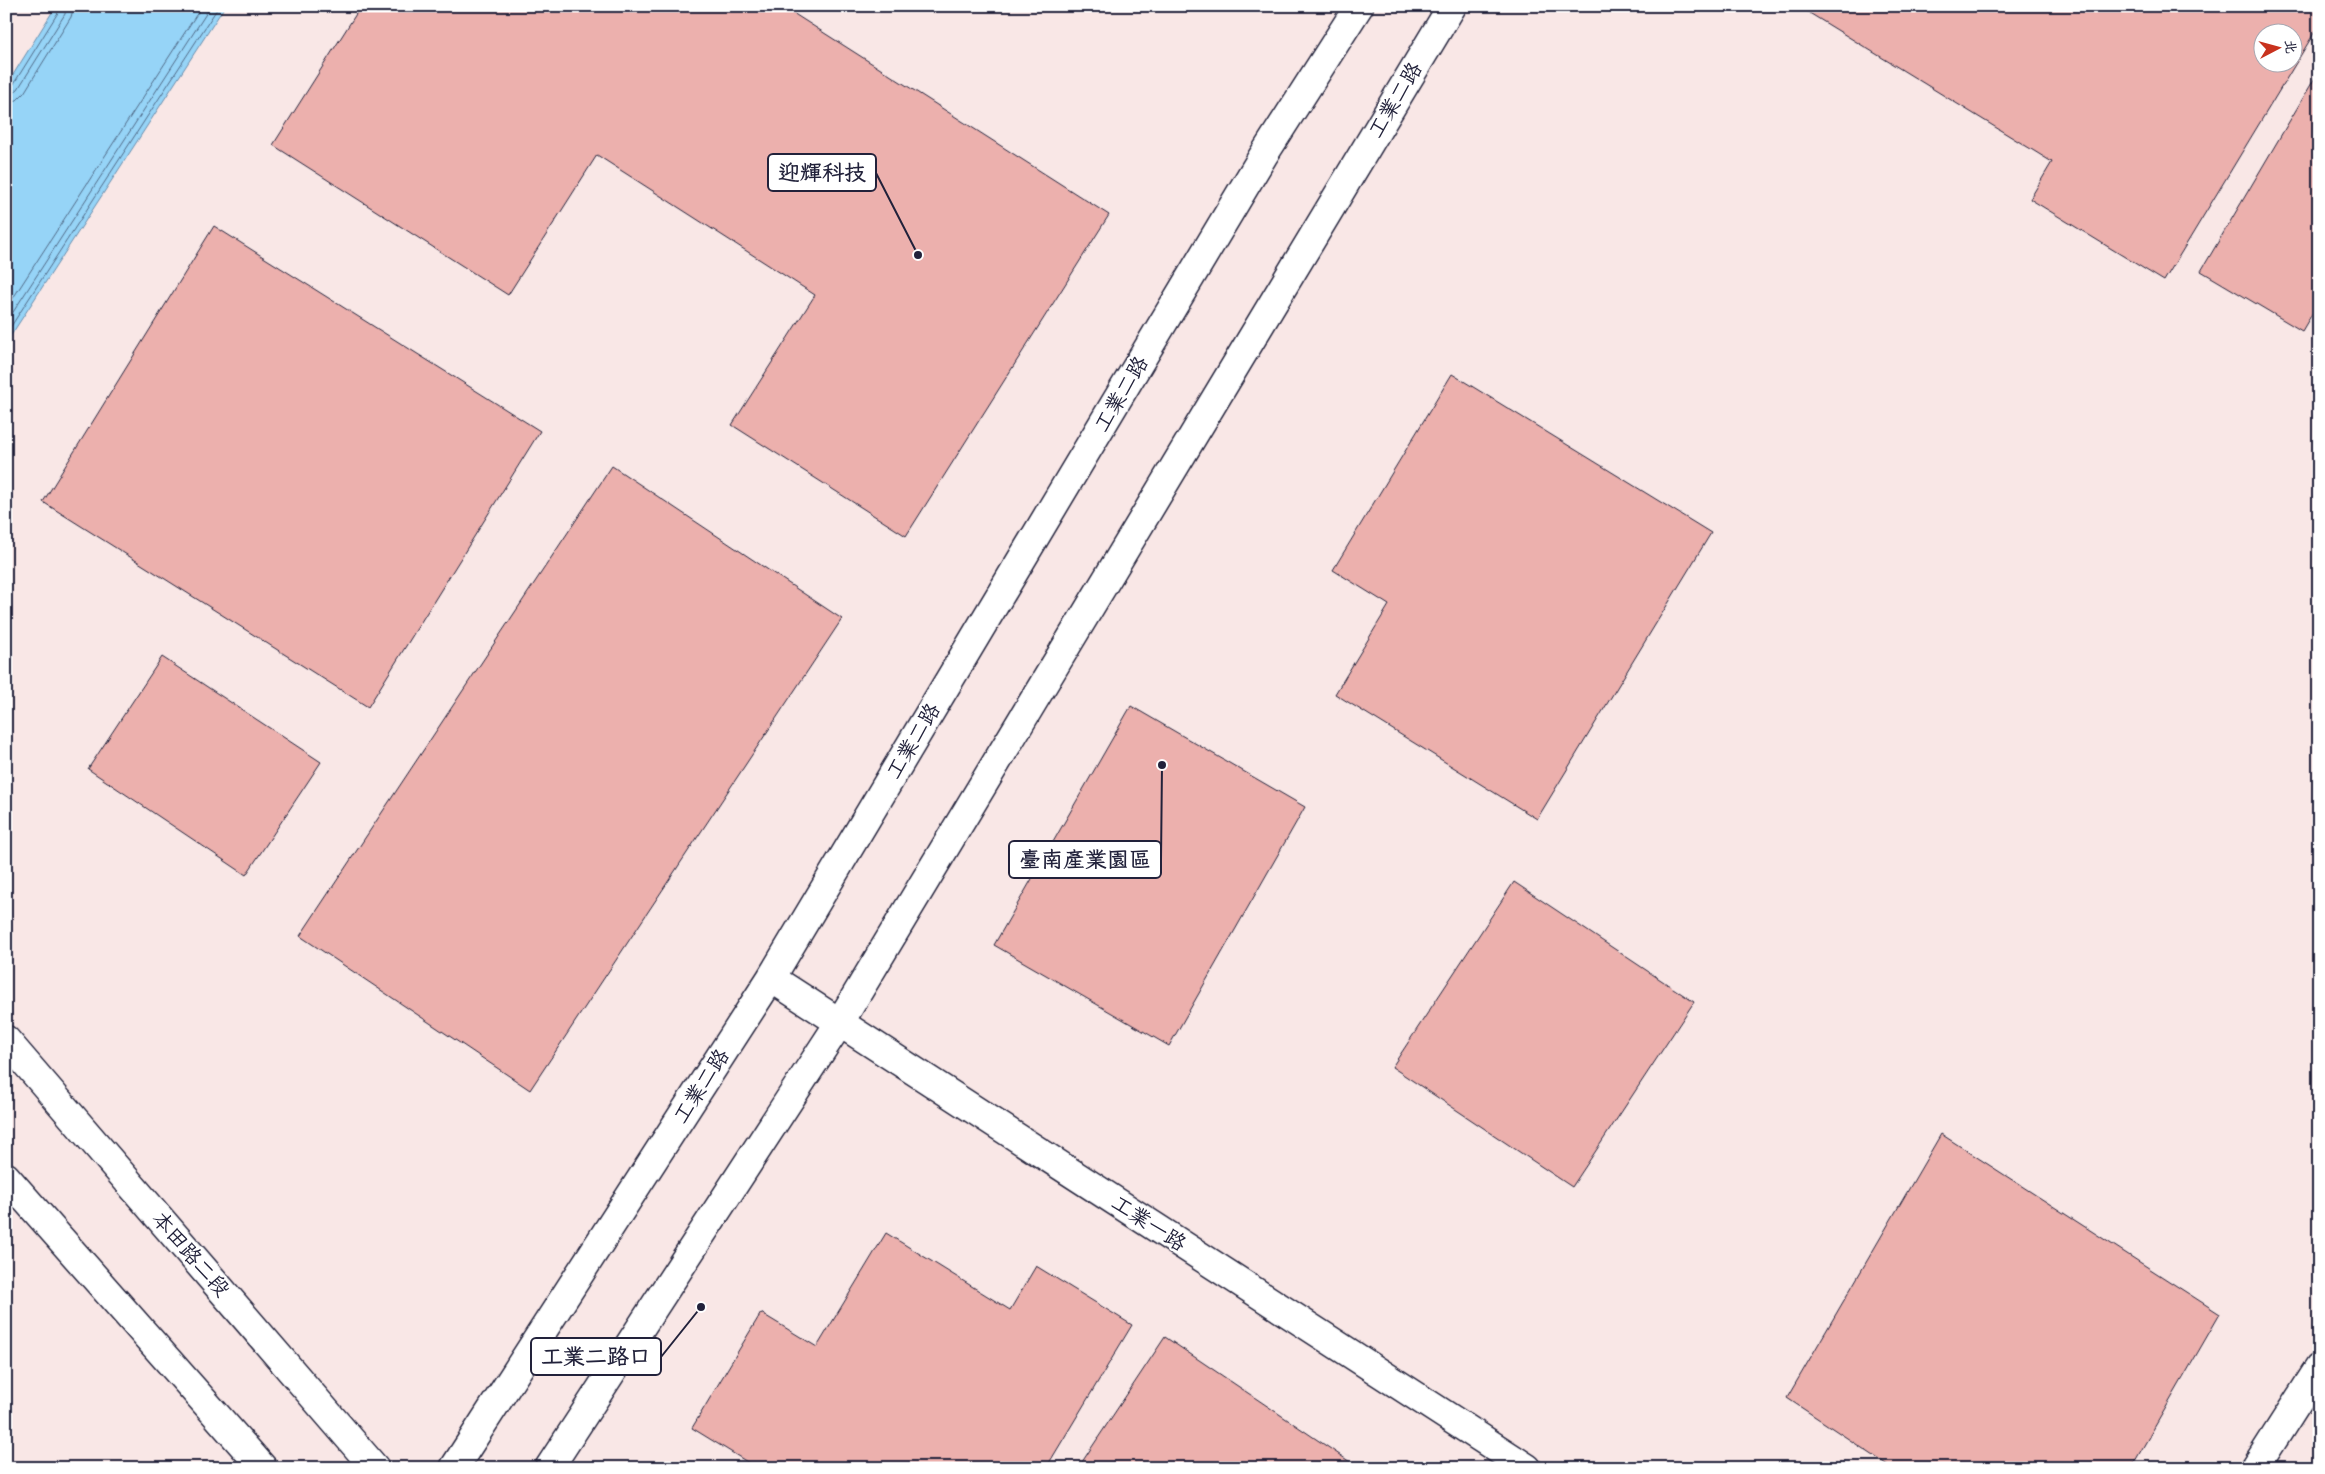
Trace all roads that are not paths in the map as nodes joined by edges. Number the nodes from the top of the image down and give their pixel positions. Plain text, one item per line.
1 (1359, 6) edge
2 (1452, 6) edge
3 (771, 978) junction
4 (840, 1022) junction
5 (6, 1040) edge
6 (6, 1177) edge
7 (2319, 1368) edge
8 (263, 1468) edge
9 (375, 1468) edge
10 (454, 1468) edge
11 (549, 1468) edge
12 (1527, 1468) edge
13 (2255, 1468) edge

1 - 3 street, 工業二路
2 - 4 street, 工業二路
3 - 4 street, 工業一路
3 - 10 street, 工業二路
4 - 11 street, 工業二路
4 - 12 street, 工業一路
5 - 9 street, 本田路二段
6 - 8 street
7 - 13 street

